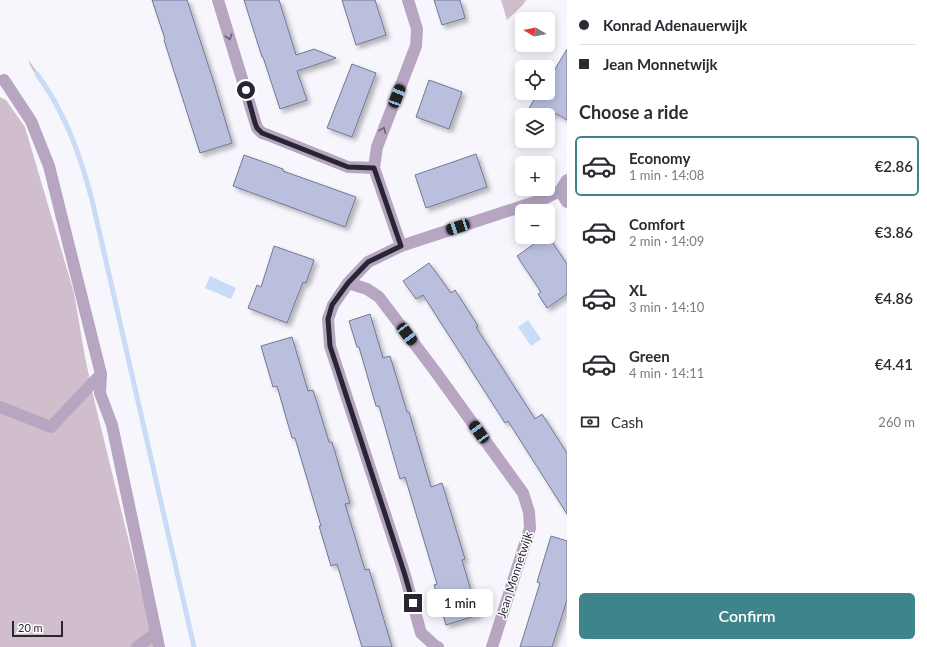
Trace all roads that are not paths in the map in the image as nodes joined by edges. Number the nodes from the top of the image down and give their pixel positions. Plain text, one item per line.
1 (218, 0) edge
2 (408, 0) edge
3 (1, 78) edge
4 (374, 168) junction
5 (567, 180) edge
6 (560, 191) junction
7 (567, 202) edge
8 (401, 246) junction
9 (348, 283) junction
10 (101, 374) junction
11 (0, 407) edge
12 (156, 633) junction
13 (137, 647) edge
14 (159, 647) edge
15 (438, 647) edge
16 (492, 647) edge

1 -> 4 street
4 -> 2 street
3 - 10 street
4 - 8 street
5 - 6 street
6 - 7 street
6 - 8 street
8 - 9 street
9 - 15 street
9 - 16 street, Jean Monnetwijk
10 - 11 street
10 - 12 street
12 - 13 street
12 - 14 street

